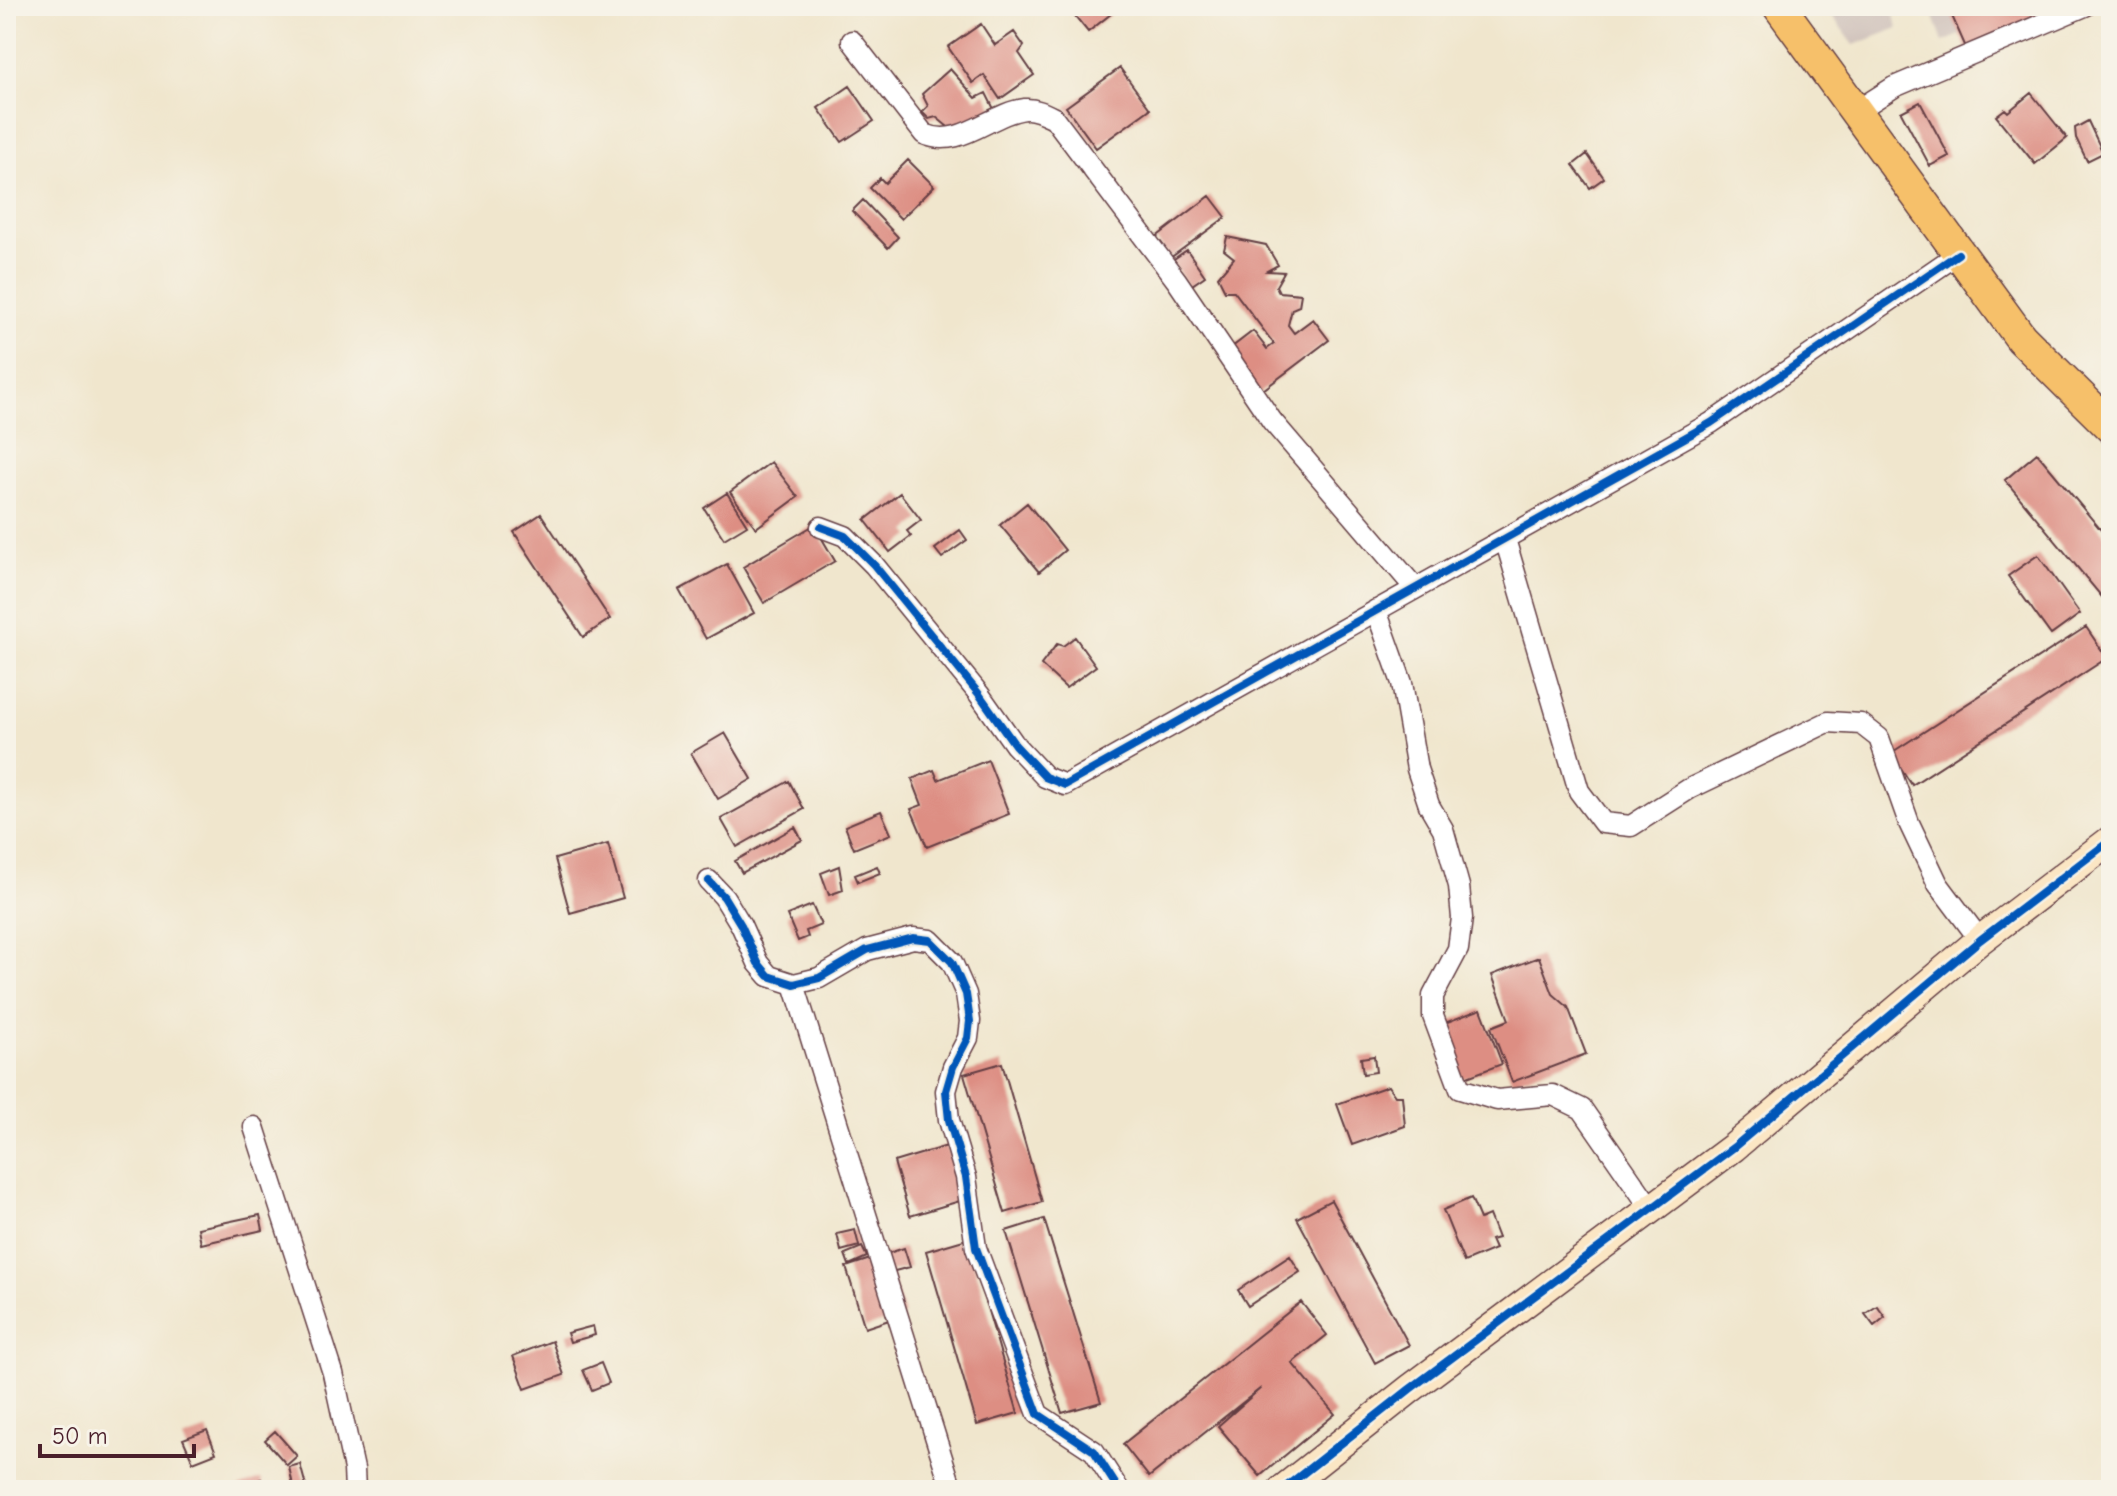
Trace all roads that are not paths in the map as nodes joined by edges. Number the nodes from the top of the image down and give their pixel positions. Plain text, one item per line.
1 (1779, 6) edge
2 (2085, 6) edge
3 (852, 41) dead end
4 (1855, 112) junction
5 (1958, 254) junction
6 (2111, 427) edge
7 (821, 527) dead end
8 (1505, 539) junction
9 (1415, 588) junction
10 (1376, 610) junction
11 (2111, 840) edge
12 (709, 881) dead end
13 (1980, 940) junction
14 (794, 984) junction
15 (254, 1127) dead end
16 (1652, 1210) junction
17 (355, 1490) edge
18 (952, 1490) edge
19 (1119, 1490) edge
20 (1282, 1490) edge

1 - 4 main road
2 - 4 street
3 - 9 street
4 - 5 main road
5 - 6 main road
5 - 8 street
7 - 10 street
8 - 9 street
8 - 13 street
9 - 10 street
10 - 16 street
11 - 13 street
12 - 14 street
13 - 16 street
14 - 18 street
14 - 19 street
15 - 17 street
16 - 20 street

